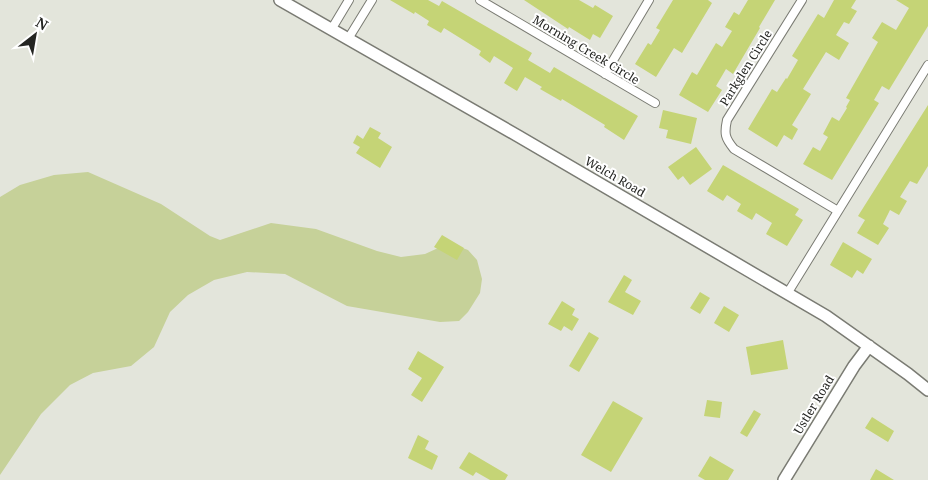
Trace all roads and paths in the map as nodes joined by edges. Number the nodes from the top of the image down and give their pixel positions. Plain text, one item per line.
1 (280, 0) edge
2 (348, 0) edge
3 (372, 0) edge
4 (480, 0) edge
5 (649, 0) edge
6 (802, 0) edge
7 (331, 30) junction
8 (348, 39) junction
9 (928, 65) edge
10 (605, 74) junction
11 (654, 103) dead end
12 (838, 211) junction
13 (787, 294) junction
14 (869, 346) junction
15 (928, 390) edge
16 (784, 480) edge

1 - 7 main road, Welch Road
2 - 7 street
3 - 8 street
4 - 10 street, Morning Creek Circle
5 - 10 street
6 - 12 street, Parkglen Circle
7 - 8 main road, Welch Road
8 - 13 main road, Welch Road
9 - 12 street
10 - 11 street, Morning Creek Circle
12 - 13 street
13 - 14 main road, Welch Road
14 - 15 main road, Welch Road
14 - 16 main road, Ustler Road

